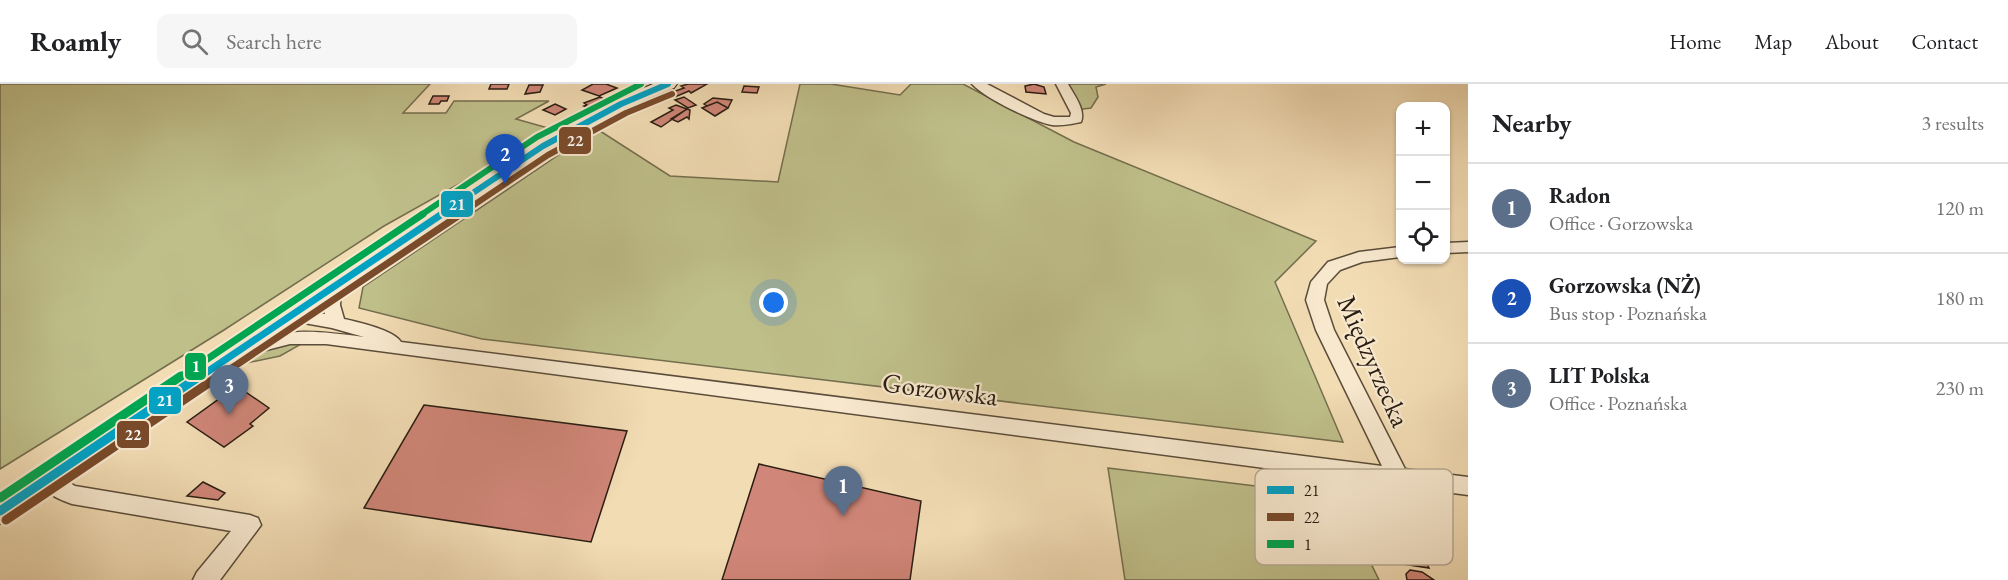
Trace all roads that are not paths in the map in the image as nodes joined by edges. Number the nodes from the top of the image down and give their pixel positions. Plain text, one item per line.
1 (668, 84) edge
2 (978, 84) edge
3 (1062, 84) edge
4 (646, 88) edge
5 (621, 104) junction
6 (1468, 247) edge
7 (1450, 248) edge
8 (1396, 253) edge
9 (332, 289) junction
10 (293, 315) junction
11 (336, 321) junction
12 (320, 335) junction
13 (405, 349) junction
14 (237, 351) junction
15 (1336, 469) edge
16 (1394, 469) edge
17 (48, 479) junction
18 (1453, 484) edge
19 (1468, 486) edge
20 (0, 511) edge
21 (205, 580) edge

1 - 5 street
2 - 3 street
4 - 5 street
5 - 9 street
6 - 7 street
8 - 16 street, Międzyrzecka
9 - 10 street
9 - 11 street
10 - 11 street, Gorzowska
10 - 12 street, Gorzowska
10 - 14 street
11 - 13 street, Gorzowska
12 - 13 street, Gorzowska
12 - 14 street, Gorzowska
13 - 15 street, Gorzowska
14 - 17 street
17 - 20 street
17 - 21 street
18 - 19 street, Gorzowska

